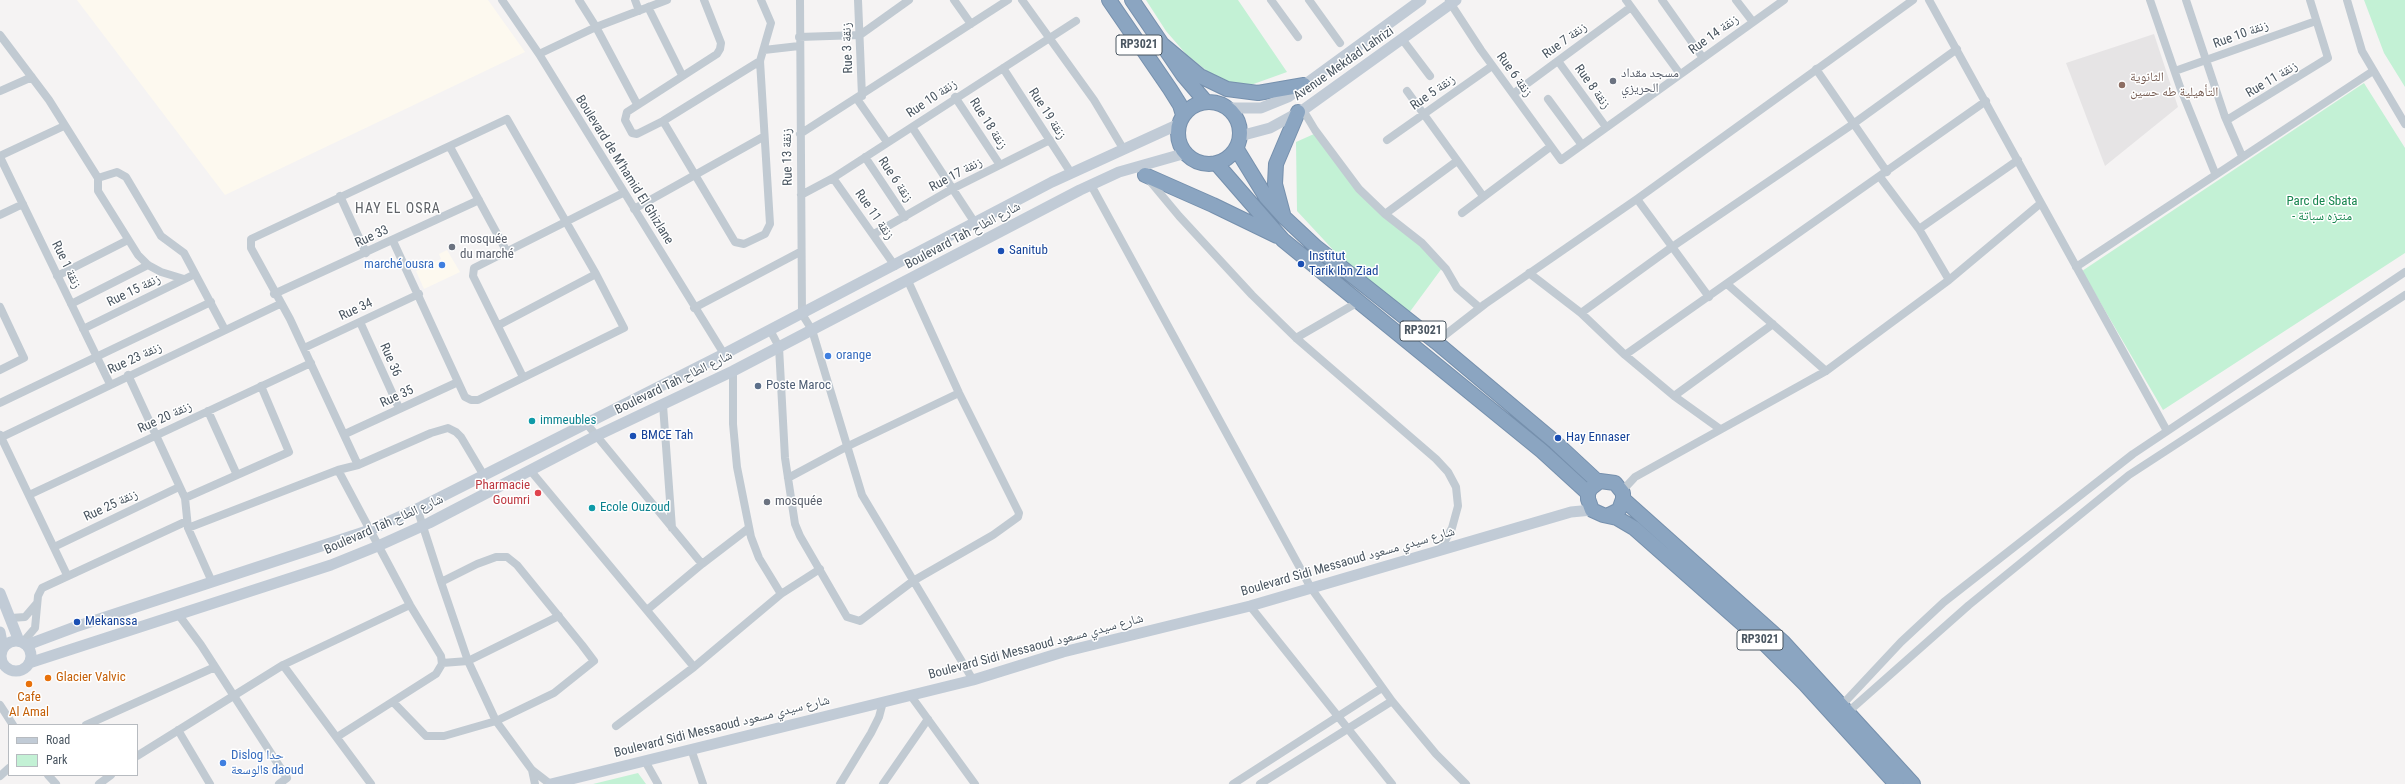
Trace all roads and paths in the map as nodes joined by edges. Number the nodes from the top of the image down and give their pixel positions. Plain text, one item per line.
1 (502, 0) edge
2 (579, 0) edge
3 (635, 0) edge
4 (667, 0) edge
5 (704, 0) edge
6 (762, 0) edge
7 (800, 0) edge
8 (858, 0) edge
9 (909, 0) edge
10 (954, 0) edge
11 (1008, 0) edge
12 (1022, 0) edge
13 (1109, 0) edge
14 (1132, 0) edge
15 (1271, 0) edge
16 (1309, 0) edge
17 (1421, 0) edge
18 (1662, 0) edge
19 (1736, 0) edge
20 (1784, 0) edge
21 (1913, 0) edge
22 (1929, 0) edge
23 (2150, 0) edge
24 (2310, 0) edge
25 (2347, 0) edge
26 (1451, 1) edge
27 (2188, 1) edge
28 (1629, 4) edge
29 (648, 7) junction
30 (639, 11) junction
31 (1076, 21) dead end
32 (2316, 21) junction
33 (1753, 22) junction
34 (971, 24) junction
35 (596, 27) junction
36 (0, 35) edge
37 (860, 35) junction
38 (1050, 37) junction
39 (1298, 37) dead end
40 (1402, 39) junction
41 (799, 41) junction
42 (1340, 42) dead end
43 (1163, 45) junction
44 (1957, 49) junction
45 (764, 50) junction
46 (539, 54) junction
47 (1703, 58) junction
48 (2206, 60) junction
49 (760, 61) junction
50 (1558, 61) junction
51 (1492, 66) junction
52 (1003, 68) junction
53 (1816, 70) junction
54 (2373, 70) junction
55 (2174, 71) junction
56 (1680, 74) junction
57 (682, 75) junction
58 (1430, 76) dead end
59 (32, 77) junction
60 (1304, 85) junction
61 (0, 91) edge
62 (1407, 91) dead end
63 (1513, 94) junction
64 (860, 97) junction
65 (955, 97) junction
66 (1548, 99) dead end
67 (1986, 101) junction
68 (1206, 102) junction
69 (637, 104) junction
70 (1228, 108) junction
71 (1301, 111) junction
72 (1423, 114) junction
73 (1181, 120) junction
74 (2227, 120) junction
75 (663, 121) junction
76 (1853, 124) junction
77 (2405, 124) edge
78 (64, 126) junction
79 (912, 127) junction
80 (1606, 127) junction
81 (800, 134) junction
82 (763, 137) junction
83 (1050, 140) junction
84 (1387, 140) dead end
85 (887, 142) junction
86 (1238, 142) junction
87 (1582, 145) junction
88 (450, 146) junction
89 (1550, 146) junction
90 (1124, 150) junction
91 (1186, 154) junction
92 (2242, 156) junction
93 (0, 157) edge
94 (865, 157) junction
95 (1560, 159) joint
96 (2018, 160) junction
97 (1457, 161) junction
98 (1216, 163) junction
99 (1000, 164) junction
100 (1141, 170) junction
101 (1071, 173) junction
102 (2215, 173) junction
103 (696, 175) junction
104 (1883, 175) junction
105 (98, 178) junction
106 (833, 178) junction
107 (1090, 184) junction
108 (952, 189) junction
109 (623, 193) junction
110 (801, 195) junction
111 (340, 196) junction
112 (1483, 196) junction
113 (1637, 199) junction
114 (479, 200) junction
115 (2040, 203) junction
116 (23, 204) junction
117 (634, 209) junction
118 (1462, 213) dead end
119 (1385, 214) junction
120 (0, 215) edge
121 (905, 217) junction
122 (1285, 218) junction
123 (566, 222) junction
124 (975, 223) junction
125 (1919, 229) junction
126 (874, 234) junction
127 (128, 240) junction
128 (1283, 240) junction
129 (393, 241) junction
130 (1672, 247) junction
131 (508, 252) junction
132 (800, 252) junction
133 (366, 253) junction
134 (148, 265) junction
135 (895, 266) junction
136 (2076, 267) junction
137 (2405, 272) edge
138 (1529, 273) junction
139 (195, 274) junction
140 (596, 274) junction
141 (57, 276) junction
142 (184, 279) junction
143 (1949, 280) junction
144 (908, 281) junction
145 (1727, 284) junction
146 (274, 294) junction
147 (419, 294) junction
148 (2405, 295) edge
149 (1709, 297) junction
150 (1360, 301) junction
151 (211, 302) junction
152 (71, 304) junction
153 (280, 304) junction
154 (0, 307) edge
155 (694, 308) junction
156 (1480, 308) junction
157 (802, 314) junction
158 (1581, 314) junction
159 (360, 322) junction
160 (1773, 324) junction
161 (499, 325) junction
162 (83, 329) junction
163 (225, 330) junction
164 (770, 330) junction
165 (812, 330) junction
166 (1296, 338) junction
167 (1436, 342) junction
168 (779, 347) junction
169 (304, 348) junction
170 (724, 354) junction
171 (1625, 355) junction
172 (97, 357) junction
173 (311, 362) junction
174 (0, 370) edge
175 (733, 371) junction
176 (1826, 371) junction
177 (128, 375) junction
178 (523, 377) junction
179 (458, 382) junction
180 (110, 384) junction
181 (260, 386) junction
182 (959, 393) junction
183 (1674, 396) junction
184 (0, 403) edge
185 (663, 405) junction
186 (399, 408) junction
187 (208, 411) junction
188 (586, 423) junction
189 (1720, 429) junction
190 (2167, 431) junction
191 (345, 434) junction
192 (156, 435) junction
193 (596, 436) junction
194 (0, 437) edge
195 (846, 447) junction
196 (358, 465) junction
197 (338, 470) junction
198 (530, 470) junction
199 (483, 474) junction
200 (238, 475) junction
201 (788, 478) junction
202 (1598, 482) junction
203 (179, 487) junction
204 (1620, 491) junction
205 (29, 494) junction
206 (185, 498) junction
207 (1590, 501) junction
208 (417, 508) junction
209 (1609, 515) junction
210 (188, 524) junction
211 (424, 526) junction
212 (672, 528) junction
213 (749, 528) junction
214 (370, 530) junction
215 (378, 546) junction
216 (54, 547) junction
217 (1440, 550) junction
218 (702, 564) junction
219 (820, 569) junction
220 (67, 575) junction
221 (913, 581) junction
222 (212, 582) junction
223 (441, 582) junction
224 (1311, 588) junction
225 (0, 593) edge
226 (781, 594) junction
227 (38, 603) junction
228 (410, 605) junction
229 (1250, 606) junction
230 (647, 610) junction
231 (178, 614) junction
232 (559, 616) junction
233 (11, 618) junction
234 (1, 643) edge
235 (23, 643) junction
236 (468, 661) junction
237 (442, 663) junction
238 (29, 664) junction
239 (283, 665) junction
240 (215, 667) junction
241 (694, 667) junction
242 (4, 672) edge
243 (973, 680) junction
244 (1382, 688) junction
245 (233, 695) junction
246 (911, 696) junction
247 (1392, 701) junction
248 (393, 702) junction
249 (883, 702) junction
250 (0, 705) edge
251 (1845, 709) junction
252 (1338, 716) junction
253 (928, 719) junction
254 (496, 722) junction
255 (12, 724) edge
256 (88, 724) edge
257 (616, 726) dead end
258 (1348, 729) junction
259 (178, 730) junction
260 (337, 737) junction
261 (691, 750) junction
262 (138, 755) edge
263 (644, 761) junction
264 (8, 769) edge
265 (532, 770) junction
266 (0, 776) edge
267 (49, 776) edge
268 (110, 776) edge
269 (289, 781) edge
270 (56, 784) edge
271 (99, 784) edge
272 (210, 784) edge
273 (279, 784) edge
274 (371, 784) edge
275 (535, 784) edge
276 (551, 784) edge
277 (658, 784) edge
278 (703, 784) edge
279 (840, 784) edge
280 (883, 784) edge
281 (975, 784) edge
282 (1233, 784) edge
283 (1260, 784) edge
284 (1392, 784) edge
285 (1466, 784) edge
286 (1896, 784) edge
287 (1913, 784) edge

1 - 46 street, Boulevard de M'hamid El Ghizlane
2 - 35 street
3 - 30 street
4 - 29 street
5 - 57 street
6 - 45 street
7 - 41 street, Rue 13 زنقة
8 - 37 street, Rue 3 زنقة
9 - 37 street
10 - 34 street
11 - 34 street
12 - 38 street
13 - 73 highway, RP3021
14 - 43 highway, RP3021
15 - 39 street
16 - 42 street
17 - 60 street, Avenue Mekdad Lahrizi
18 - 47 street
19 - 33 street
20 - 33 street, Rue 14 زنقة
21 - 53 street
22 - 44 street
23 - 55 street
24 - 32 street
25 - 54 street
26 - 40 street, Avenue Mekdad Lahrizi
26 - 51 street, Rue 6 زنقة
27 - 48 street
28 - 50 street, Rue 7 زنقة
28 - 56 street
29 - 30 street
29 - 57 street
30 - 35 street
31 - 38 street, Rue 10 زنقة
32 - 48 street, Rue 10 زنقة
32 - 74 street, Rue 11 زنقة
33 - 47 street, Rue 14 زنقة
34 - 64 street
35 - 46 street
35 - 69 street
36 - 59 street
37 - 41 street
37 - 64 street, Rue 3 زنقة
38 - 52 street, Rue 10 زنقة
38 - 90 street
40 - 58 street
40 - 71 street, Avenue Mekdad Lahrizi
41 - 45 street
41 - 81 street, Rue 13 زنقة
43 - 60 highway
43 - 68 highway, RP3021
44 - 67 street
44 - 76 street
45 - 49 street
46 - 109 street, Boulevard de M'hamid El Ghizlane
47 - 56 street, Rue 14 زنقة
48 - 55 street, Rue 10 زنقة
48 - 74 street
49 - 75 street
49 - 82 street
50 - 63 street, Rue 7 زنقة
50 - 80 street, Rue 8 زنقة
51 - 63 street, Rue 6 زنقة
51 - 72 street, Rue 5 زنقة
52 - 65 street, Rue 10 زنقة
52 - 83 street, Rue 19 زنقة
53 - 76 street
53 - 113 street
54 - 77 street
54 - 92 street
55 - 102 street
56 - 80 street, Rue 14 زنقة
57 - 69 street
59 - 61 street
59 - 78 street
60 - 70 street, Avenue Mekdad Lahrizi
62 - 72 street
63 - 89 street, Rue 6 زنقة
64 - 81 street
64 - 85 street
65 - 79 street, Rue 10 زنقة
65 - 99 street, Rue 18 زنقة
66 - 87 street
67 - 96 street
67 - 104 street
68 - 70 highway
68 - 73 highway
69 - 75 street
70 - 86 highway, RP3021
71 - 86 street, Avenue Mekdad Lahrizi
71 - 119 street
71 - 122 highway
72 - 84 street, Rue 5 زنقة
72 - 97 street
73 - 90 street, Boulevard Tah شارع الطاح
73 - 91 highway, RP3021
74 - 92 street
75 - 103 street
76 - 104 street
76 - 130 street
78 - 93 street
78 - 105 street
79 - 85 street, Rue 10 زنقة
79 - 108 street
80 - 87 street, Rue 14 زنقة
81 - 110 street, Rue 13 زنقة
82 - 103 street
82 - 103 street
83 - 99 street, Rue 17 زنقة
83 - 101 street, Rue 19 زنقة
85 - 94 street, Rue 10 زنقة
86 - 98 highway
86 - 122 highway, RP3021
87 - 95 street, Rue 14 زنقة
88 - 111 street
88 - 114 street
88 - 123 street
89 - 95 street, Rue 6 زنقة
89 - 112 street
90 - 101 street, Boulevard Tah شارع الطاح
91 - 98 highway
91 - 100 street, Boulevard Tah شارع الطاح
92 - 102 street
93 - 116 street, Rue 1 زنقة
94 - 106 street, Rue 10 زنقة
94 - 121 street, Rue 6 زنقة
96 - 115 street
96 - 125 street
97 - 112 street
97 - 119 street
98 - 128 highway, RP3021
99 - 108 street, Rue 17 زنقة
100 - 107 street, Boulevard Tah شارع الطاح
100 - 128 highway
100 - 166 street
101 - 124 street, Boulevard Tah شارع الطاح
102 - 136 street
103 - 117 street
104 - 125 street
104 - 145 street
105 - 127 street
105 - 139 street
106 - 110 street, Rue 10 زنقة
106 - 126 street, Rue 11 زنقة
107 - 144 street, Boulevard Tah شارع الطاح
107 - 224 street
108 - 121 street, Rue 17 زنقة
108 - 124 street
109 - 117 street, Boulevard de M'hamid El Ghizlane
109 - 123 street
110 - 132 street, Rue 13 زنقة
111 - 133 street
111 - 146 street
112 - 118 street
113 - 130 street
113 - 138 street
114 - 129 street, Rue 33
114 - 131 street
115 - 136 street
115 - 143 street
116 - 120 street
116 - 141 street, Rue 1 زنقة
117 - 155 street, Boulevard de M'hamid El Ghizlane
119 - 156 street
121 - 126 street, Rue 17 زنقة
122 - 167 highway, RP3021
123 - 131 street
123 - 140 street
124 - 135 street, Boulevard Tah شارع الطاح
125 - 143 street
126 - 135 street, Rue 11 زنقة
127 - 134 street
127 - 141 street
128 - 150 highway, RP3021
129 - 133 street, Rue 33
129 - 147 street
130 - 149 street
130 - 158 street
131 - 161 street
132 - 155 street
132 - 157 street, Rue 13 زنقة
133 - 146 street, Rue 33
134 - 142 street
134 - 152 street
135 - 157 street, Boulevard Tah شارع الطاح
136 - 190 street
137 - 190 street
138 - 156 street
138 - 158 street
139 - 142 street, Rue 15 زنقة
139 - 151 street
140 - 161 street
140 - 178 street
141 - 152 street, Rue 1 زنقة
142 - 162 street, Rue 15 زنقة
143 - 176 street
144 - 165 street, Boulevard Tah شارع الطاح
144 - 182 street
145 - 149 street
145 - 160 street
146 - 153 street
147 - 159 street, Rue 34
147 - 179 street
148 - 251 street
149 - 171 street
150 - 166 street
150 - 207 highway, RP3021
151 - 163 street
151 - 172 street
152 - 162 street, Rue 1 زنقة
153 - 163 street, Rue 23 زنقة
153 - 169 street
154 - 174 street
155 - 170 street, Boulevard de M'hamid El Ghizlane
156 - 167 street
157 - 164 street, Boulevard Tah شارع الطاح
157 - 165 street
158 - 171 street
159 - 169 street, Rue 34
159 - 186 street, Rue 36
160 - 176 street
160 - 183 street
161 - 178 street
162 - 172 street, Rue 1 زنقة
163 - 177 street, Rue 23 زنقة
164 - 168 street
164 - 170 street, Boulevard Tah شارع الطاح
165 - 168 street, Boulevard Tah شارع الطاح
165 - 195 street
166 - 217 street
167 - 202 highway, RP3021
168 - 175 street, Boulevard Tah شارع الطاح
168 - 201 street
169 - 173 street
170 - 188 street, Boulevard Tah شارع الطاح
171 - 183 street
172 - 180 street, Rue 1 زنقة
172 - 184 street
173 - 181 street, Rue 20 زنقة
173 - 191 street
175 - 185 street, Boulevard Tah شارع الطاح
175 - 213 street
176 - 189 street
177 - 180 street, Rue 23 زنقة
177 - 192 street
178 - 179 street
179 - 186 street, Rue 35
180 - 194 street, Rue 23 زنقة
181 - 187 street, Rue 20 زنقة
181 - 200 street
182 - 195 street
182 - 221 street
183 - 189 street
185 - 193 street, Boulevard Tah شارع الطاح
185 - 212 street
186 - 191 street, Rue 35
187 - 192 street, Rue 20 زنقة
187 - 200 street
188 - 193 street
188 - 199 street, Boulevard Tah شارع الطاح
189 - 204 street
190 - 251 street
191 - 196 street
192 - 203 street
192 - 205 street, Rue 20 زنقة
193 - 198 street, Boulevard Tah شارع الطاح
193 - 212 street
194 - 205 street
195 - 201 street
195 - 221 street
196 - 197 street
196 - 199 street
197 - 210 street
197 - 214 street
198 - 211 street, Boulevard Tah شارع الطاح
198 - 230 street
199 - 208 street, Boulevard Tah شارع الطاح
200 - 206 street
201 - 219 street
202 - 204 highway
202 - 207 highway
203 - 206 street
203 - 216 street, Rue 25 زنقة
204 - 209 highway
204 - 251 highway, RP3021
205 - 216 street
206 - 210 street
207 - 209 highway, RP3021
207 - 217 street, Boulevard Sidi Messaoud شارع سيدي مسعود
208 - 211 street
208 - 214 street, Boulevard Tah شارع الطاح
209 - 286 highway, RP3021
210 - 220 street
210 - 222 street
211 - 215 street, Boulevard Tah شارع الطاح
211 - 223 street
212 - 218 street
213 - 218 street
213 - 226 street
214 - 215 street
214 - 222 street, Boulevard Tah شارع الطاح
215 - 228 street
215 - 231 street, Boulevard Tah شارع الطاح
216 - 220 street
217 - 224 street, Boulevard Sidi Messaoud شارع سيدي مسعود
218 - 230 street
219 - 221 street
219 - 226 street
220 - 227 street
221 - 243 street
222 - 235 street, Boulevard Tah شارع الطاح
223 - 232 street
223 - 236 street
224 - 229 street, Boulevard Sidi Messaoud شارع سيدي مسعود
224 - 244 street
225 - 233 street
226 - 241 street
227 - 233 street
227 - 235 street
228 - 237 street
228 - 239 street
229 - 243 street, Boulevard Sidi Messaoud شارع سيدي مسعود
229 - 252 street
230 - 241 street
231 - 238 street, Boulevard Tah شارع الطاح
231 - 240 street
232 - 236 street
232 - 254 street
233 - 235 street
234 - 235 street
234 - 242 street
235 - 238 street
236 - 237 street
236 - 254 street
237 - 248 street
238 - 242 street
239 - 245 street
239 - 260 street
240 - 245 street
240 - 256 street
241 - 257 street
243 - 246 street, Boulevard Sidi Messaoud شارع سيدي مسعود
244 - 247 street
244 - 252 street
245 - 259 street
245 - 269 street
246 - 249 street, Boulevard Sidi Messaoud شارع سيدي مسعود
246 - 253 street
247 - 258 street
247 - 285 street
248 - 254 street
248 - 260 street
249 - 261 street, Boulevard Sidi Messaoud شارع سيدي مسعود
249 - 279 street
250 - 255 street
251 - 287 highway, RP3021
252 - 258 street
252 - 282 street
253 - 280 street
253 - 281 street
254 - 265 street
258 - 283 street
258 - 284 street
259 - 262 street
259 - 272 street
260 - 274 street
261 - 263 street, Boulevard Sidi Messaoud شارع سيدي مسعود
261 - 278 street
263 - 276 street, Boulevard Sidi Messaoud شارع سيدي مسعود
263 - 277 street
264 - 266 street
265 - 275 street
265 - 276 street
267 - 270 street
268 - 271 street
269 - 273 street

